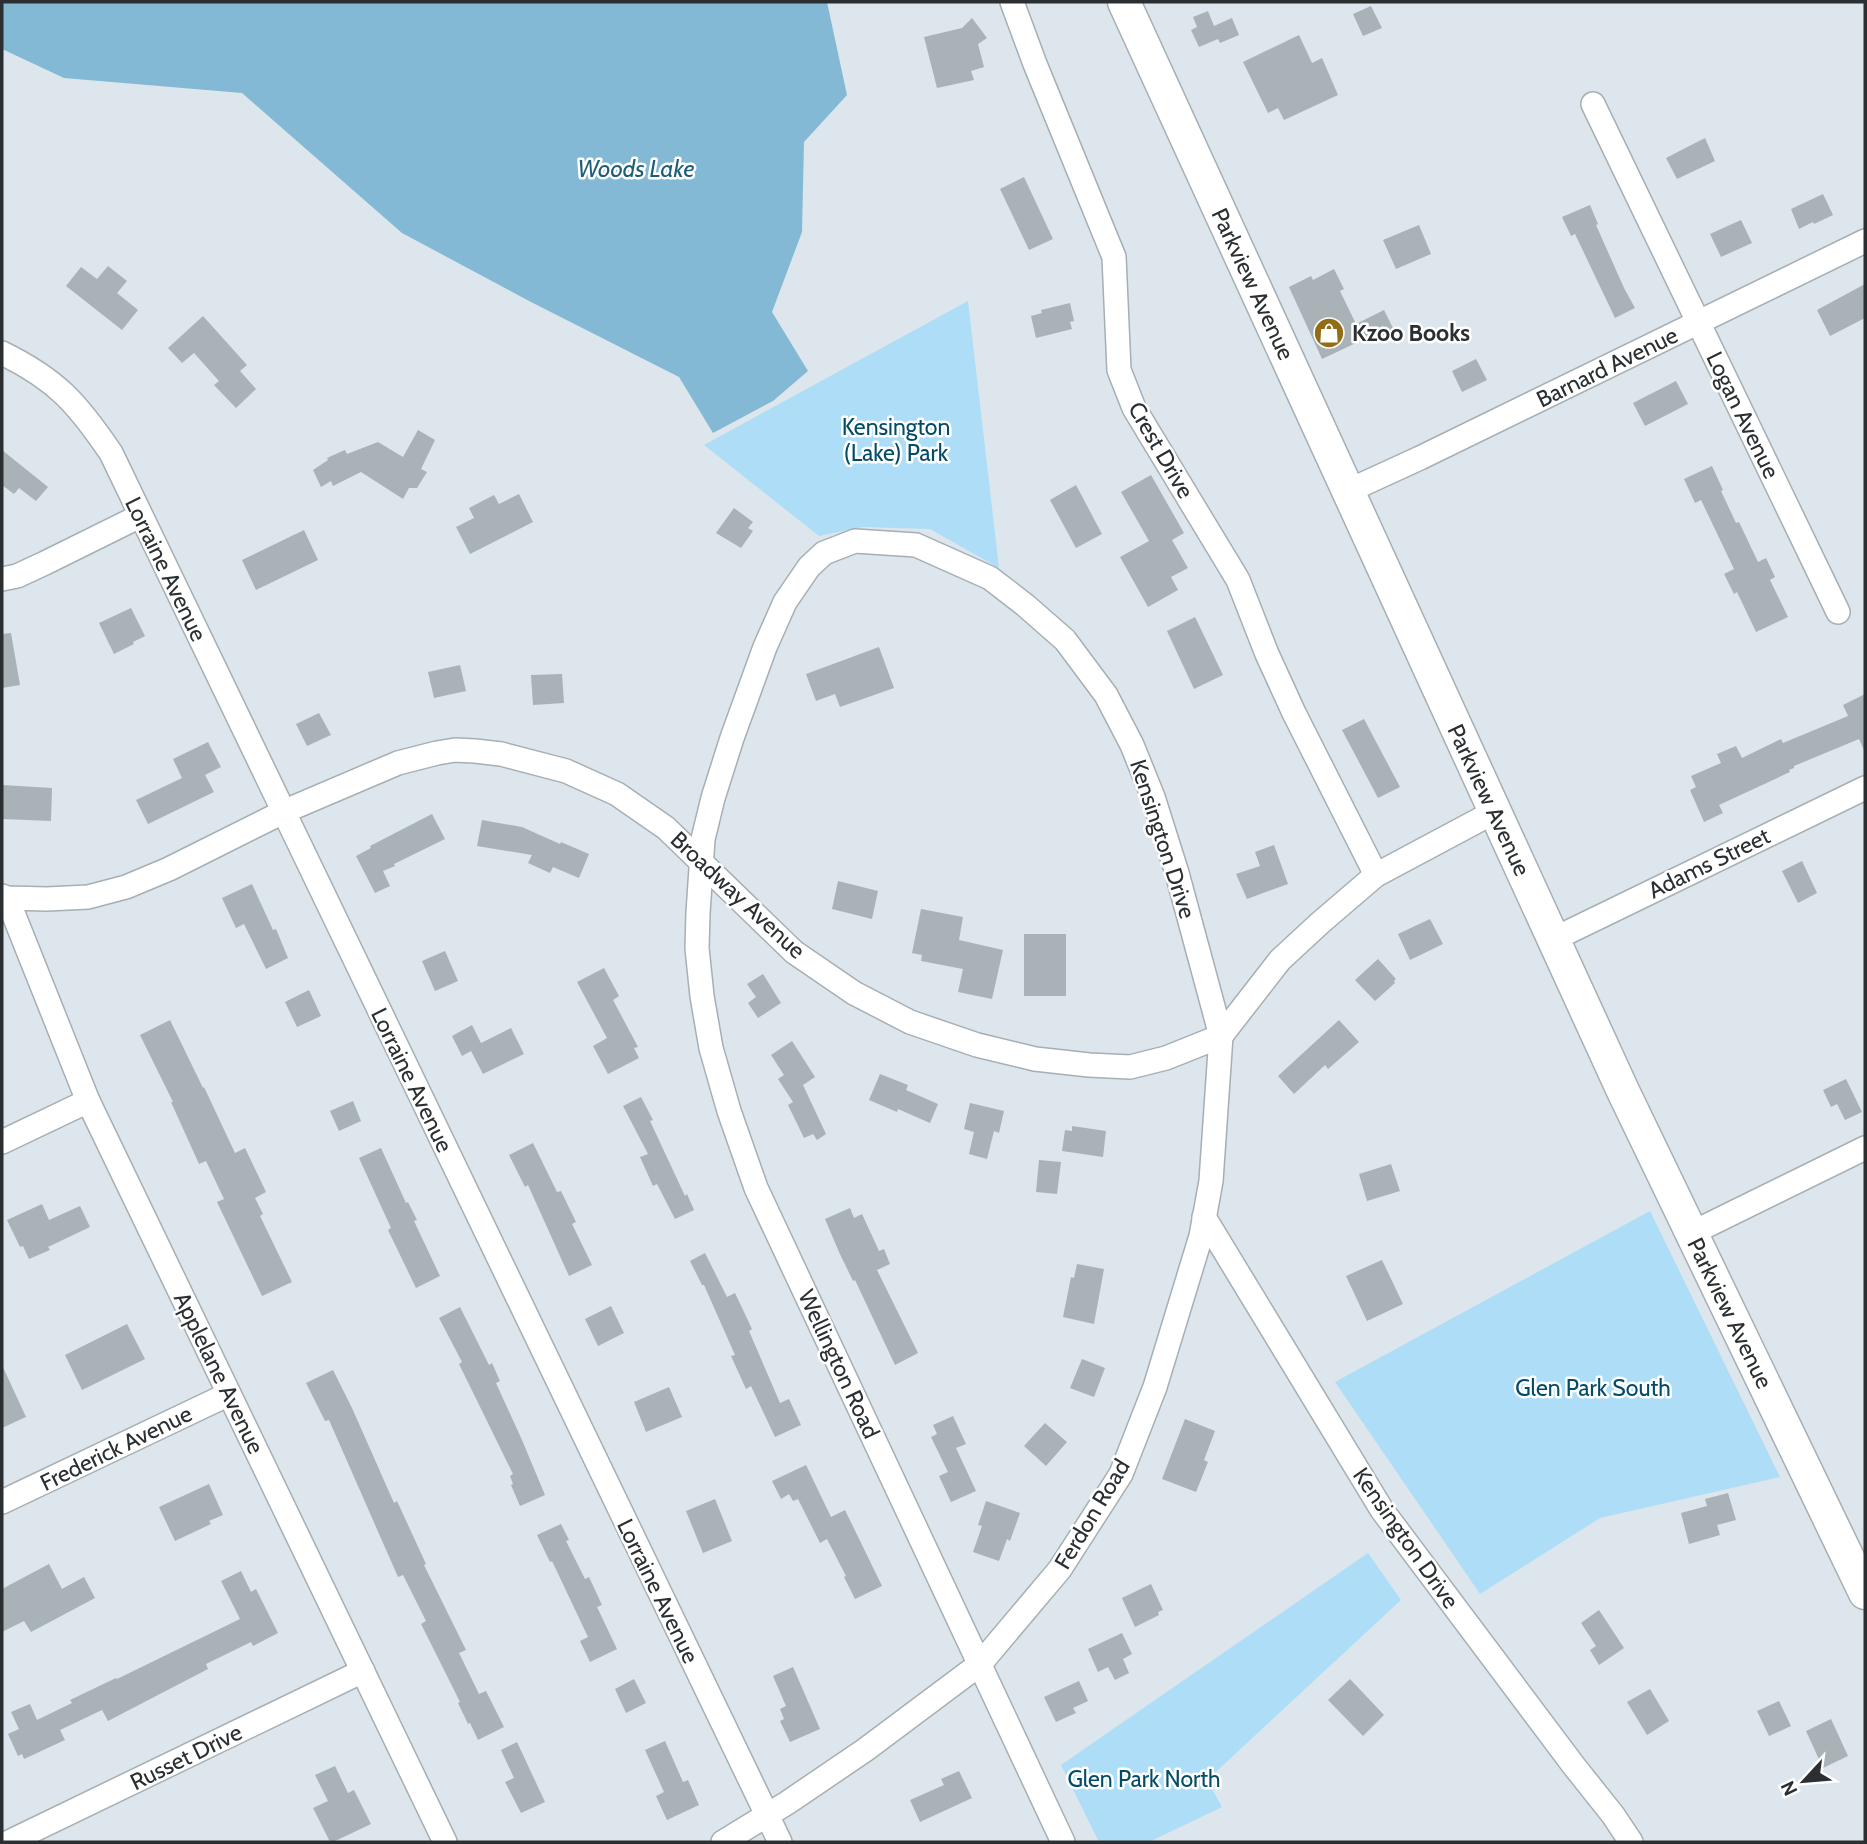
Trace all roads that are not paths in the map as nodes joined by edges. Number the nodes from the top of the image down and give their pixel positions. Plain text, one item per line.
1 (1012, 2) edge
2 (1124, 2) edge
3 (1593, 104) dead end
4 (1865, 241) edge
5 (1698, 323) junction
6 (2, 353) edge
7 (1348, 491) junction
8 (140, 516) junction
9 (2, 579) edge
10 (1838, 612) dead end
11 (1865, 788) edge
12 (1494, 812) junction
13 (283, 813) junction
14 (701, 863) junction
15 (1376, 875) junction
16 (4, 897) edge
17 (1553, 939) junction
18 (1221, 1036) junction
19 (88, 1101) junction
20 (2, 1142) edge
21 (1865, 1148) edge
22 (1205, 1217) junction
23 (1692, 1233) junction
24 (229, 1394) junction
25 (2, 1502) edge
26 (1865, 1593) edge
27 (980, 1664) junction
28 (363, 1671) junction
29 (767, 1815) junction
30 (9, 1842) edge
31 (445, 1842) edge
32 (723, 1842) edge
33 (780, 1842) edge
34 (1063, 1842) edge
35 (1631, 1842) edge

1 - 15 street, Crest Drive
2 - 7 street, Parkview Avenue
3 - 5 street, Logan Avenue
4 - 5 street, Barnard Avenue
5 - 7 street, Barnard Avenue
5 - 10 street, Logan Avenue
6 - 8 street, Lorraine Avenue
7 - 12 street, Parkview Avenue
8 - 9 street
8 - 13 street, Lorraine Avenue
11 - 17 street, Adams Street
12 - 15 street
12 - 17 street, Parkview Avenue
13 - 14 street, Broadway Avenue
13 - 16 street, Broadway Avenue
13 - 29 street, Lorraine Avenue
14 - 18 street, Broadway Avenue
14 - 18 street, Kensington Drive
14 - 27 street, Wellington Road
15 - 18 street
16 - 19 street, Applelane Avenue
17 - 23 street, Parkview Avenue
18 - 22 street, Ferdon Road
19 - 20 street
19 - 24 street, Applelane Avenue
21 - 23 street
22 - 27 street, Ferdon Road
22 - 35 street, Kensington Drive
23 - 26 street, Parkview Avenue
24 - 25 street, Frederick Avenue
24 - 28 street, Applelane Avenue
27 - 29 street, Ferdon Road
27 - 34 street, Wellington Road
28 - 30 street, Russet Drive
28 - 31 street, Applelane Avenue
29 - 32 street, Ferdon Road
29 - 33 street, Lorraine Avenue

